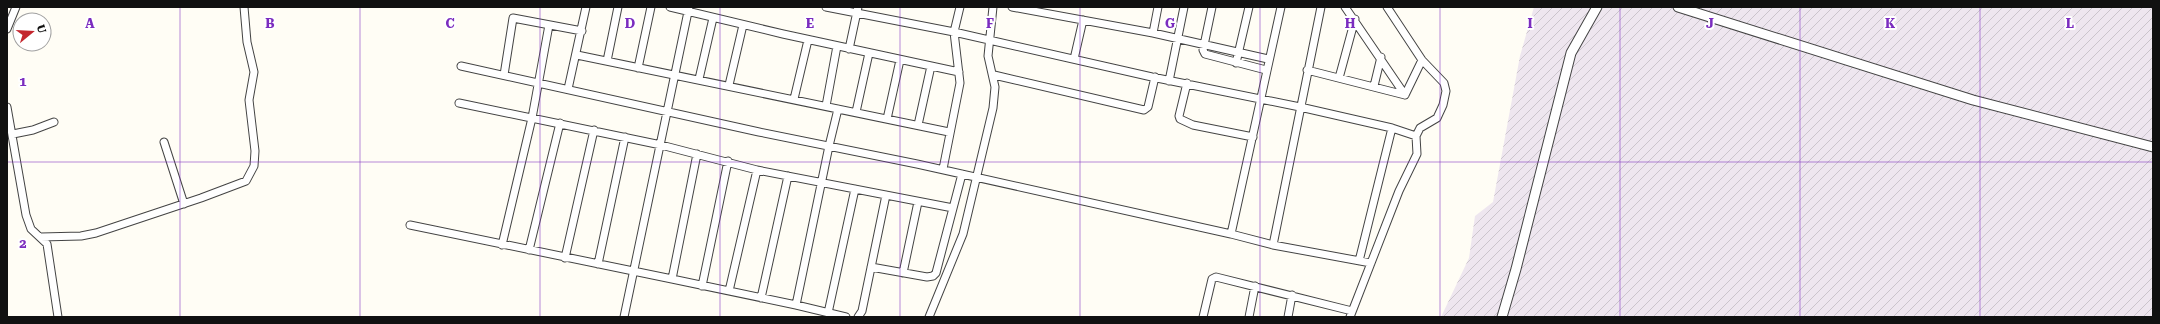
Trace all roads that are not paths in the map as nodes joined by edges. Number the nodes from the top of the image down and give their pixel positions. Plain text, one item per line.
1 (16, 7) edge
2 (244, 7) edge
3 (586, 7) edge
4 (618, 7) edge
5 (651, 7) edge
6 (670, 7) edge
7 (827, 7) edge
8 (960, 7) edge
9 (993, 7) edge
10 (1012, 7) edge
11 (1158, 7) edge
12 (1184, 7) edge
13 (1212, 7) edge
14 (1249, 7) edge
15 (1281, 7) edge
16 (1321, 7) edge
17 (1346, 7) edge
18 (1387, 7) edge
19 (1597, 7) edge
20 (1678, 7) edge
21 (689, 9) edge
22 (1036, 9) edge
23 (857, 10) edge
24 (713, 18) junction
25 (1355, 19) junction
26 (1082, 20) junction
27 (549, 25) junction
28 (743, 25) junction
29 (7, 29) edge
30 (582, 31) junction
31 (954, 32) junction
32 (1153, 33) junction
33 (1177, 39) junction
34 (808, 40) junction
35 (989, 40) junction
36 (1204, 44) junction
37 (837, 46) junction
38 (849, 49) junction
39 (1239, 51) junction
40 (869, 53) junction
41 (577, 55) junction
42 (1381, 57) junction
43 (1074, 59) junction
44 (1268, 59) junction
45 (900, 60) junction
46 (1422, 60) junction
47 (607, 61) junction
48 (1236, 63) junction
49 (461, 66) dead end
50 (931, 66) junction
51 (638, 68) junction
52 (1266, 70) junction
53 (1307, 70) junction
54 (960, 72) junction
55 (504, 75) junction
56 (675, 76) junction
57 (994, 76) junction
58 (1155, 77) junction
59 (1339, 78) junction
60 (699, 79) junction
61 (1170, 81) junction
62 (539, 82) junction
63 (1187, 84) junction
64 (729, 85) junction
65 (1374, 86) junction
66 (568, 89) junction
67 (1405, 95) junction
68 (794, 99) junction
69 (1261, 99) junction
70 (459, 103) dead end
71 (826, 106) junction
72 (7, 107) edge
73 (1300, 107) junction
74 (838, 109) junction
75 (668, 110) junction
76 (856, 112) junction
77 (532, 118) junction
78 (887, 119) junction
79 (54, 122) dead end
80 (560, 123) junction
81 (918, 125) junction
82 (1392, 128) junction
83 (594, 130) junction
84 (949, 132) junction
85 (13, 134) junction
86 (1416, 136) junction
87 (625, 137) junction
88 (1252, 137) junction
89 (164, 142) dead end
90 (662, 145) junction
91 (829, 146) junction
92 (2153, 147) edge
93 (697, 154) junction
94 (728, 161) junction
95 (757, 170) junction
96 (943, 170) junction
97 (962, 174) junction
98 (788, 176) junction
99 (976, 177) junction
100 (821, 183) junction
101 (855, 189) junction
102 (886, 195) junction
103 (918, 202) junction
104 (184, 204) junction
105 (953, 208) junction
106 (410, 225) dead end
107 (1230, 234) junction
108 (41, 236) junction
109 (502, 244) junction
110 (1273, 244) junction
111 (529, 250) junction
112 (565, 258) junction
113 (1359, 261) junction
114 (1371, 263) junction
115 (598, 264) junction
116 (871, 267) junction
117 (633, 272) junction
118 (903, 273) junction
119 (672, 279) junction
120 (702, 286) junction
121 (1255, 286) junction
122 (729, 291) junction
123 (1292, 295) junction
124 (762, 298) junction
125 (796, 304) junction
126 (828, 313) junction
127 (1351, 314) edge
128 (58, 317) edge
129 (624, 317) edge
130 (846, 317) edge
131 (858, 317) edge
132 (929, 317) edge
133 (1203, 317) edge
134 (1248, 317) edge
135 (1288, 317) edge
136 (1502, 317) edge

1 - 29 street
2 - 104 street
3 - 30 street
4 - 47 street
5 - 51 street
6 - 21 street
7 - 23 street
8 - 31 street
9 - 35 street
10 - 22 street
11 - 32 street
12 - 33 street
13 - 36 street
14 - 39 street
15 - 44 street
16 - 53 street
17 - 25 street
18 - 46 street
19 - 136 street
20 - 92 street
21 - 24 street
21 - 56 street
22 - 26 street
23 - 31 street
23 - 38 street
24 - 28 street
24 - 60 street
25 - 42 street
25 - 59 street
26 - 32 street
26 - 43 street
27 - 30 street
27 - 55 street
27 - 62 street
28 - 34 street
28 - 64 street
30 - 41 street
31 - 35 street
31 - 54 street
32 - 33 street
33 - 36 street
33 - 61 street
34 - 37 street
34 - 68 street
35 - 43 street
35 - 57 street
36 - 39 street
36 - 48 street
37 - 38 street
37 - 71 street
38 - 40 street
39 - 44 street
39 - 48 street
40 - 45 street
40 - 76 street
41 - 47 street
41 - 66 street
42 - 65 street
42 - 67 street
43 - 58 street
44 - 52 street
45 - 50 street
45 - 78 street
46 - 67 street
46 - 86 street
47 - 51 street
48 - 52 street
49 - 55 street
50 - 54 street
50 - 81 street
51 - 56 street
52 - 69 street
53 - 59 street
53 - 73 street
54 - 84 street
55 - 62 street
56 - 60 street
56 - 75 street
57 - 58 street
57 - 99 street
58 - 61 street
59 - 65 street
60 - 64 street
61 - 63 street
62 - 66 street
62 - 77 street
63 - 69 street
63 - 88 street
64 - 68 street
65 - 67 street
66 - 75 street
68 - 71 street
69 - 73 street
69 - 88 street
70 - 77 street
71 - 74 street
72 - 85 street
73 - 82 street
73 - 110 street
74 - 76 street
74 - 91 street
75 - 90 street
75 - 91 street
76 - 78 street
77 - 80 street
77 - 109 street
78 - 81 street
79 - 85 street
80 - 83 street
80 - 111 street
81 - 84 street
82 - 86 street
82 - 113 street
83 - 87 street
83 - 112 street
84 - 96 street
85 - 108 street
86 - 114 street
87 - 90 street
87 - 115 street
88 - 107 street
89 - 104 street
90 - 93 street
90 - 117 street
91 - 96 street
91 - 100 street
93 - 94 street
93 - 119 street
94 - 95 street
94 - 120 street
95 - 98 street
95 - 122 street
96 - 97 street
97 - 99 street
97 - 105 street
98 - 100 street
98 - 124 street
99 - 107 street
99 - 132 street
100 - 101 street
100 - 125 street
101 - 102 street
101 - 126 street
102 - 103 street
102 - 116 street
103 - 105 street
103 - 118 street
104 - 108 street
105 - 118 street
106 - 109 street
107 - 110 street
108 - 128 street
109 - 111 street
110 - 113 street
111 - 112 street
112 - 115 street
113 - 114 street
114 - 127 street
115 - 117 street
116 - 118 street
116 - 131 street
117 - 119 street
117 - 129 street
119 - 120 street
120 - 122 street
121 - 123 street
121 - 133 street
121 - 134 street
122 - 124 street
123 - 127 street
123 - 135 street
124 - 125 street
125 - 126 street
126 - 130 street

